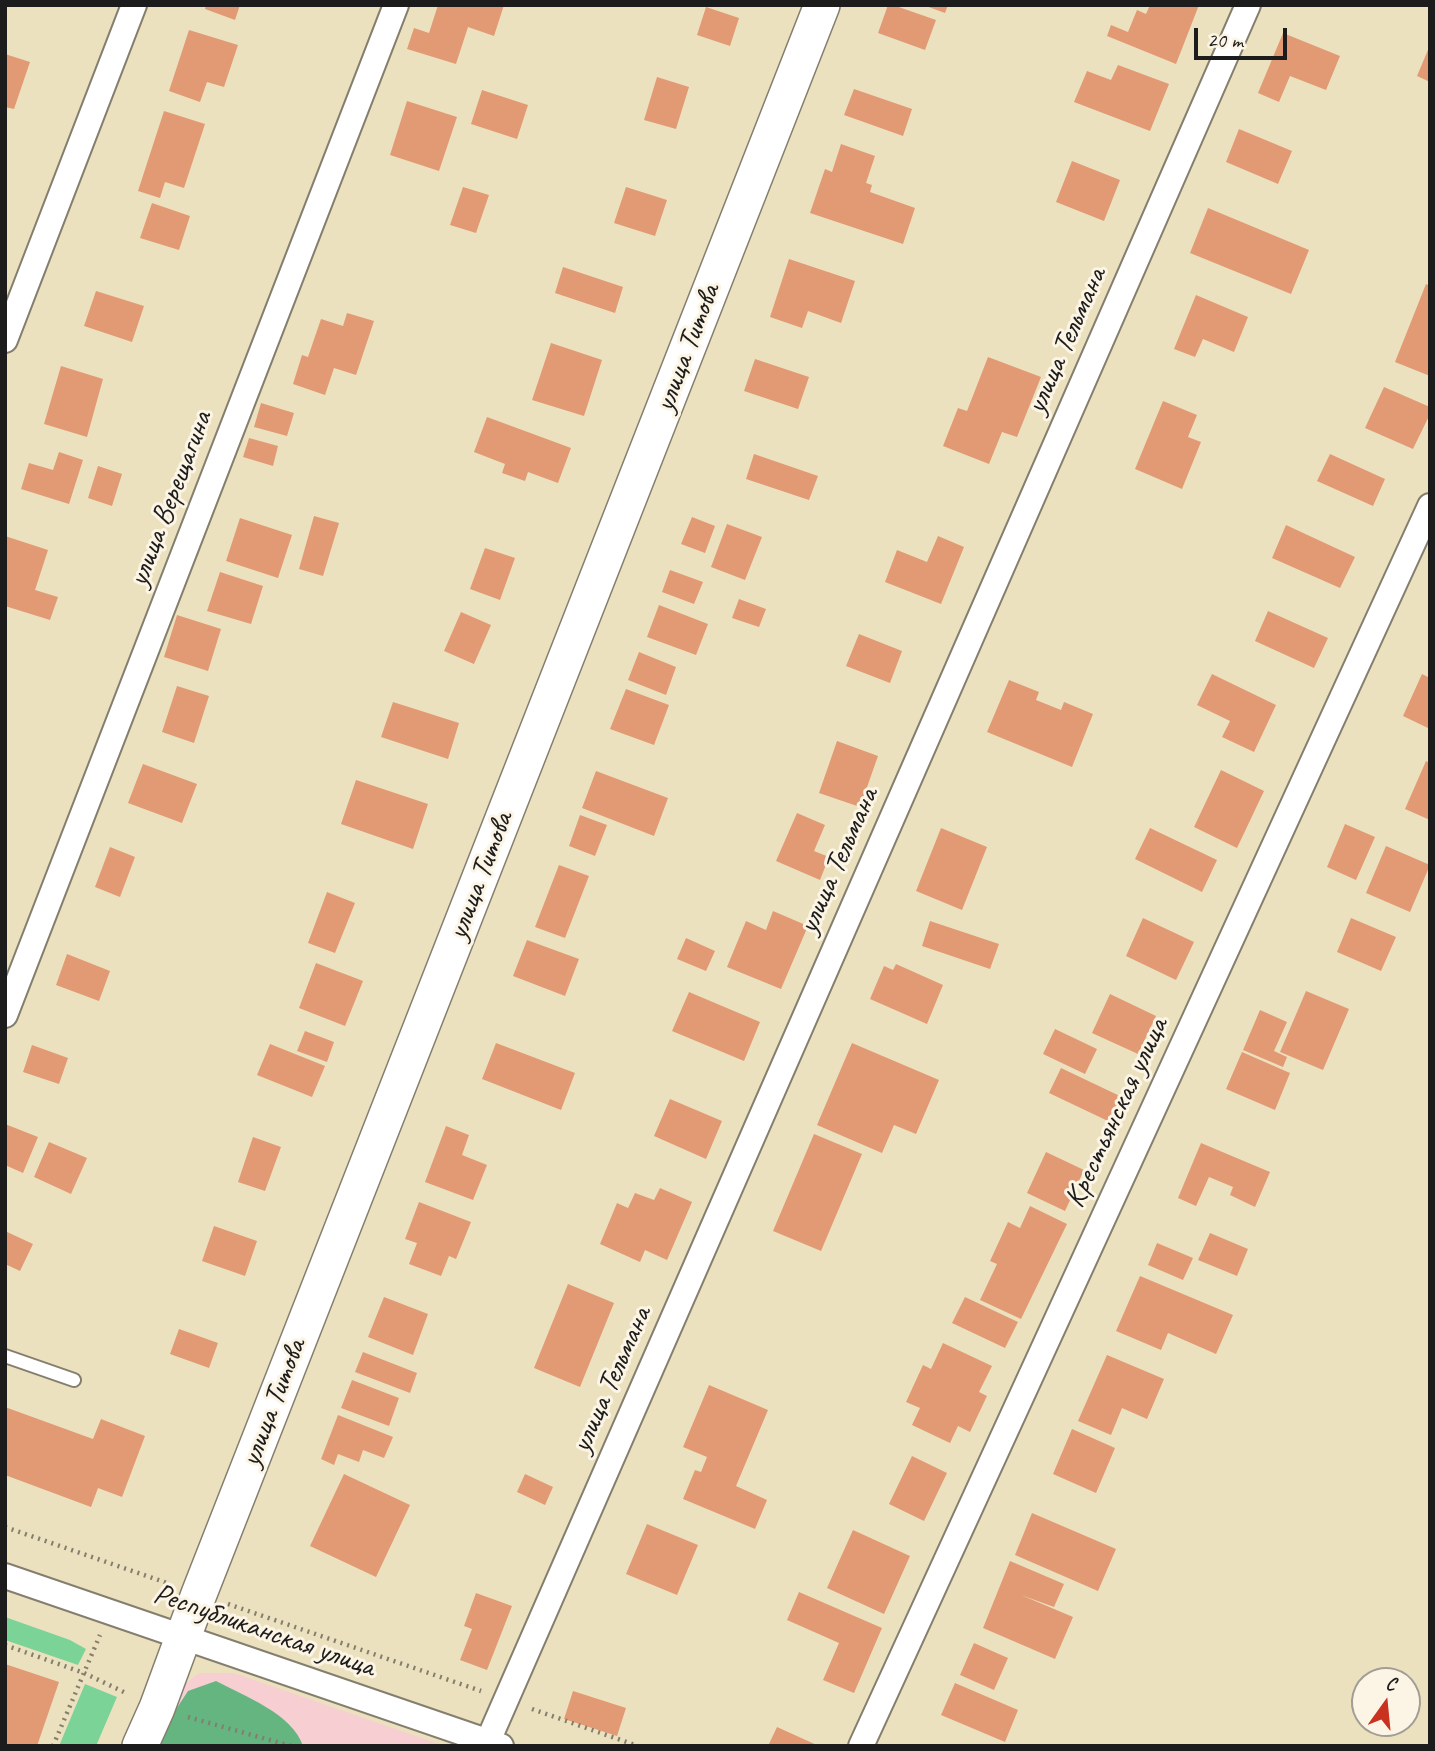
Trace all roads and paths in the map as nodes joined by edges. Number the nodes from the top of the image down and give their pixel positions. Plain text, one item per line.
1 (134, 5) edge
2 (396, 5) edge
3 (822, 5) edge
4 (1248, 5) edge
5 (5, 340) edge
6 (1430, 506) edge
7 (5, 1015) edge
8 (5, 1356) edge
9 (74, 1380) dead end
10 (5, 1527) edge
11 (5, 1576) edge
12 (199, 1594) junction
13 (109, 1612) junction
14 (183, 1637) junction
15 (506, 1700) junction
16 (495, 1743) edge
17 (53, 1746) edge
18 (140, 1746) edge
19 (638, 1746) edge
20 (861, 1746) edge

1 - 5 street
2 - 7 street, улица Верещагина
3 - 12 main road, улица Титова
4 - 15 street, улица Тельмана
6 - 20 street, Крестьянская улица
8 - 9 lane
10 - 12 path
11 - 13 street, Республиканская улица
12 - 14 main road, улица Титова
12 - 15 path
13 - 14 street, Республиканская улица
13 - 17 path
14 - 16 street, Республиканская улица
14 - 18 main road, улица Титова
15 - 16 street, улица Тельмана
15 - 19 path

